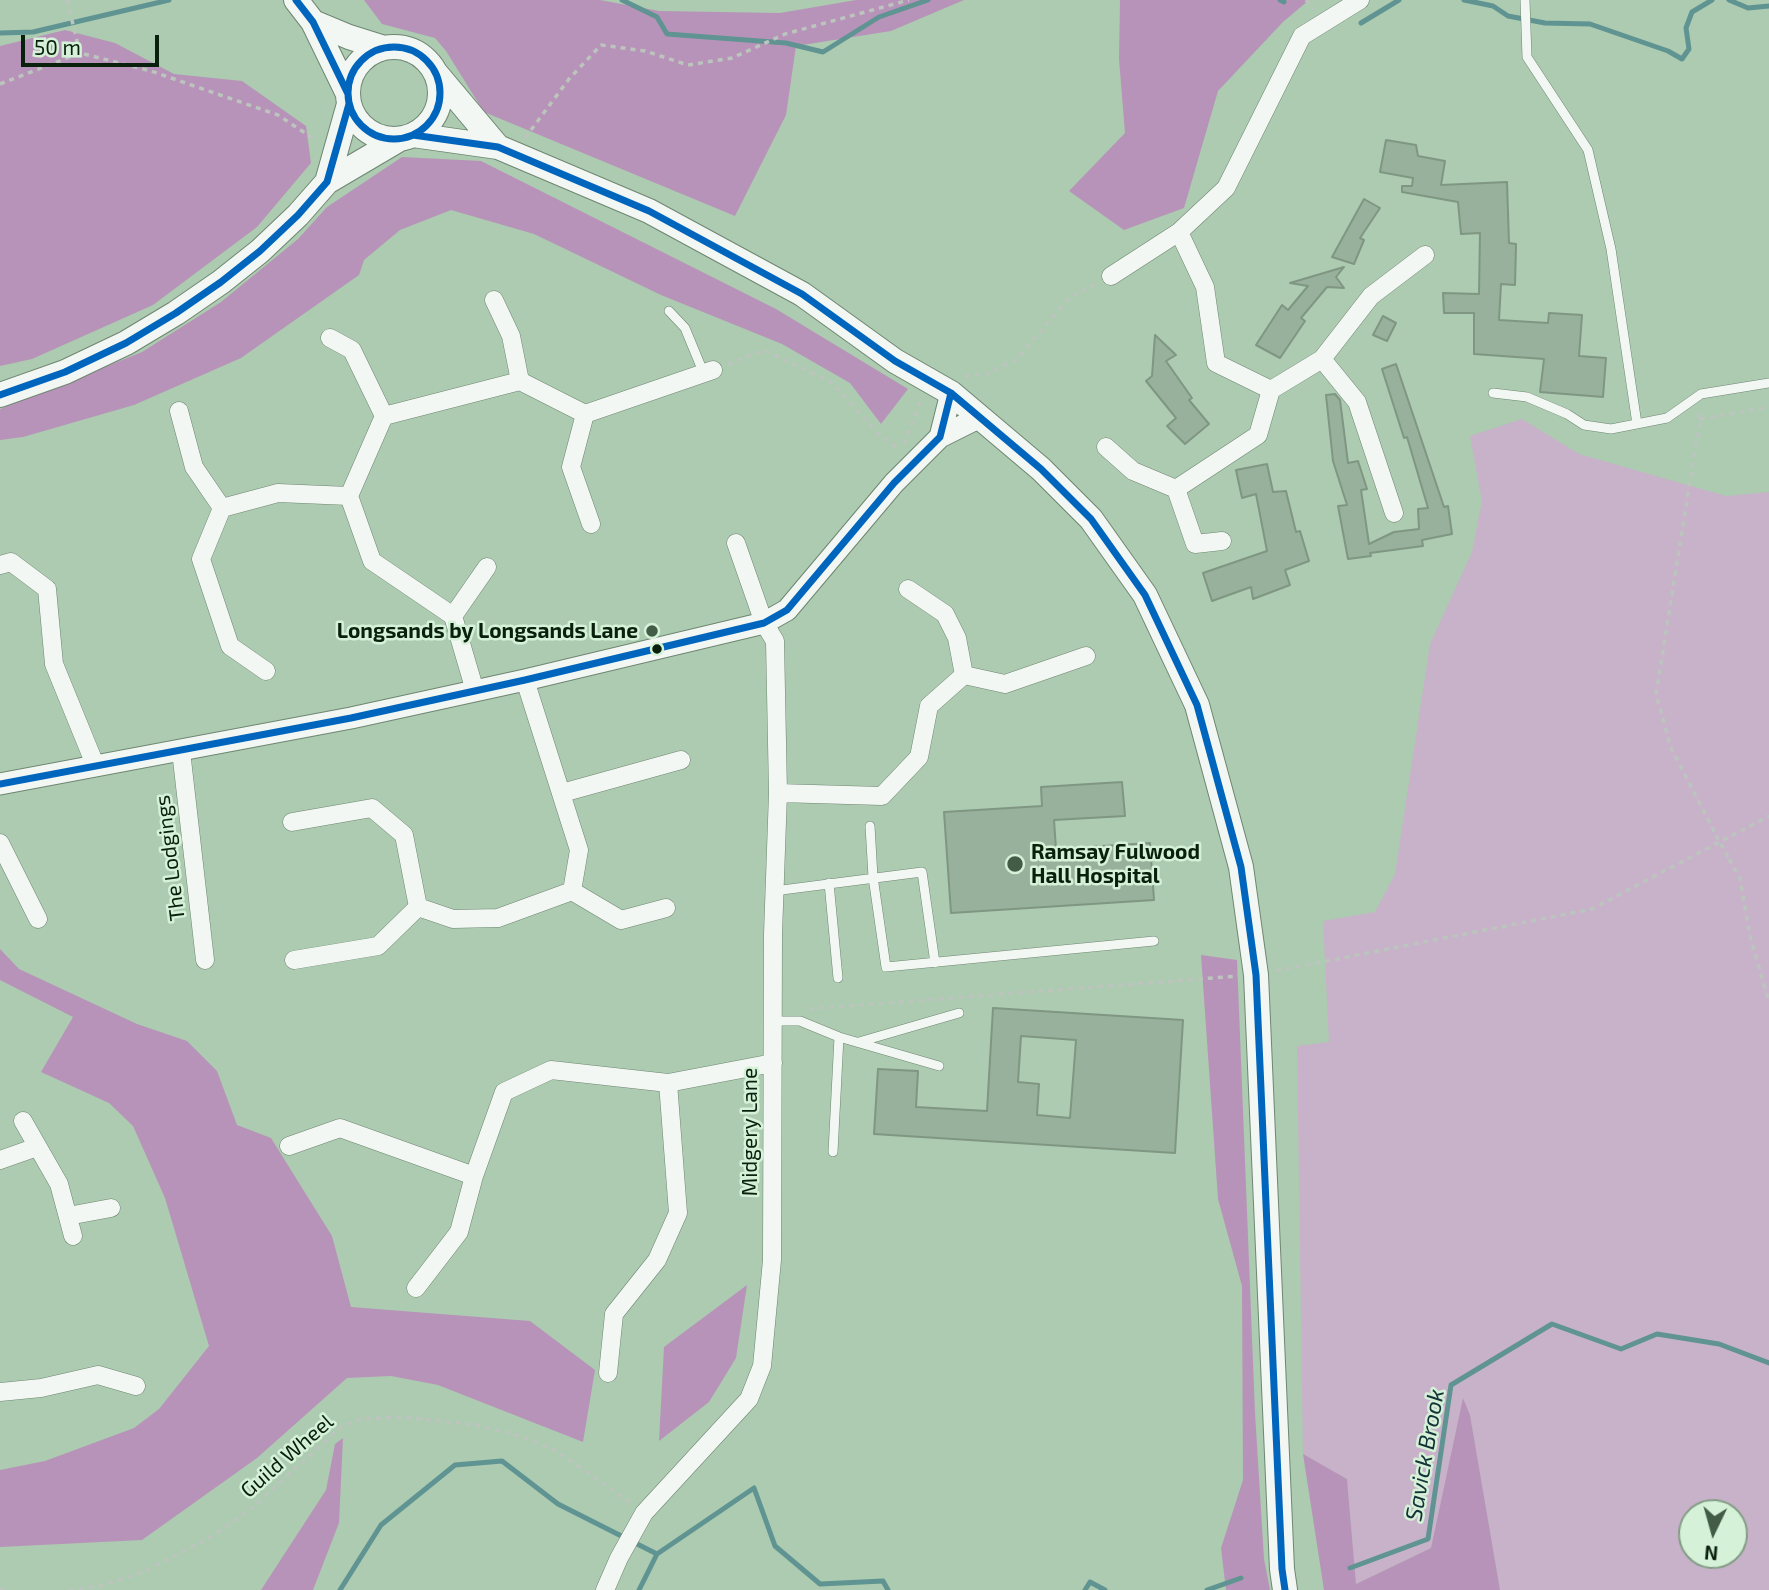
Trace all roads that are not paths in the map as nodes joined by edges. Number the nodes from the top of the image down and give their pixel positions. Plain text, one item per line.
1 (296, 0) edge
2 (1360, 0) edge
3 (1525, 0) edge
4 (313, 22) junction
5 (384, 48) junction
6 (435, 72) junction
7 (348, 99) junction
8 (407, 137) junction
9 (506, 150) junction
10 (327, 182) junction
11 (1179, 232) junction
12 (1425, 255) dead end
13 (1111, 276) road end
14 (494, 300) dead end
15 (669, 311) dead end
16 (330, 338) dead end
17 (1322, 359) junction
18 (709, 372) joint
19 (520, 382) junction
20 (1769, 383) edge
21 (953, 385) junction
22 (1270, 390) junction
23 (1493, 393) dead end
24 (0, 395) edge
25 (179, 411) dead end
26 (585, 414) junction
27 (384, 416) junction
28 (980, 416) junction
29 (1637, 424) junction
30 (940, 437) junction
31 (1105, 447) dead end
32 (1176, 489) junction
33 (349, 496) junction
34 (222, 508) junction
35 (1394, 513) dead end
36 (591, 524) dead end
37 (1222, 541) dead end
38 (736, 543) dead end
39 (0, 565) edge
40 (487, 567) dead end
41 (908, 589) dead end
42 (453, 616) junction
43 (764, 623) junction
44 (1086, 656) dead end
45 (266, 671) dead end
46 (964, 675) junction
47 (525, 680) junction
48 (475, 691) junction
49 (181, 751) junction
50 (681, 760) dead end
51 (96, 767) junction
52 (0, 784) edge
53 (562, 793) junction
54 (778, 793) junction
55 (292, 822) dead end
56 (870, 826) dead end
57 (0, 842) edge
58 (873, 877) junction
59 (829, 883) junction
60 (572, 891) junction
61 (774, 891) junction
62 (418, 908) junction
63 (666, 908) dead end
64 (38, 919) dead end
65 (1154, 941) dead end
66 (205, 960) dead end
67 (294, 960) dead end
68 (934, 962) junction
69 (838, 978) dead end
70 (959, 1013) dead end
71 (772, 1021) junction
72 (839, 1038) junction
73 (858, 1043) junction
74 (772, 1063) junction
75 (939, 1066) dead end
76 (668, 1083) junction
77 (23, 1121) dead end
78 (289, 1146) dead end
79 (37, 1147) junction
80 (833, 1152) dead end
81 (0, 1160) edge
82 (474, 1176) junction
83 (111, 1208) dead end
84 (68, 1216) junction
85 (73, 1236) dead end
86 (416, 1288) dead end
87 (608, 1373) dead end
88 (136, 1385) dead end
89 (0, 1392) edge
90 (605, 1590) edge
91 (1285, 1590) edge

1 - 4 main road
2 - 11 street
3 - 29 lane
4 - 5 main road
4 - 7 main road
5 - 6 main road
5 - 7 main road
6 - 8 main road
6 - 9 main road
7 - 8 main road
7 - 10 main road
8 - 9 main road
8 - 10 main road
9 - 21 main road
10 - 24 main road
11 - 13 street
11 - 22 street
12 - 17 street
14 - 19 street
15 - 18 lane
16 - 27 street
17 - 22 street
17 - 35 street
18 - 26 street
19 - 26 street
19 - 27 street
20 - 29 lane
21 - 28 main road
21 - 30 street
22 - 32 street
23 - 29 lane
25 - 34 street
26 - 36 street
27 - 33 street
28 - 30 street
28 - 91 main road
30 - 43 street
31 - 32 street
32 - 37 street
33 - 34 street
33 - 42 street
34 - 45 street
38 - 43 street, Midgery Lane
39 - 51 street
40 - 42 street
41 - 46 street
42 - 48 street
43 - 47 street
43 - 54 street, Midgery Lane
44 - 46 street
46 - 54 street
47 - 48 street
47 - 53 street
48 - 49 street
49 - 51 street
49 - 66 street, The Lodgings
50 - 53 street
51 - 52 street
53 - 60 street
54 - 61 street, Midgery Lane
55 - 62 street
56 - 58 lane
57 - 64 street
58 - 59 lane
58 - 68 lane
58 - 68 lane
59 - 61 lane
59 - 69 lane
60 - 62 street
60 - 63 street
61 - 71 street, Midgery Lane
62 - 67 street
65 - 68 lane
70 - 73 lane
71 - 72 lane
71 - 74 street, Midgery Lane
72 - 73 lane
72 - 80 lane
73 - 75 lane
74 - 76 street
74 - 90 street, Midgery Lane
76 - 82 street
76 - 87 street
77 - 79 street
78 - 82 street
79 - 81 street
79 - 84 street
82 - 86 street
83 - 84 street
84 - 85 street
88 - 89 street

